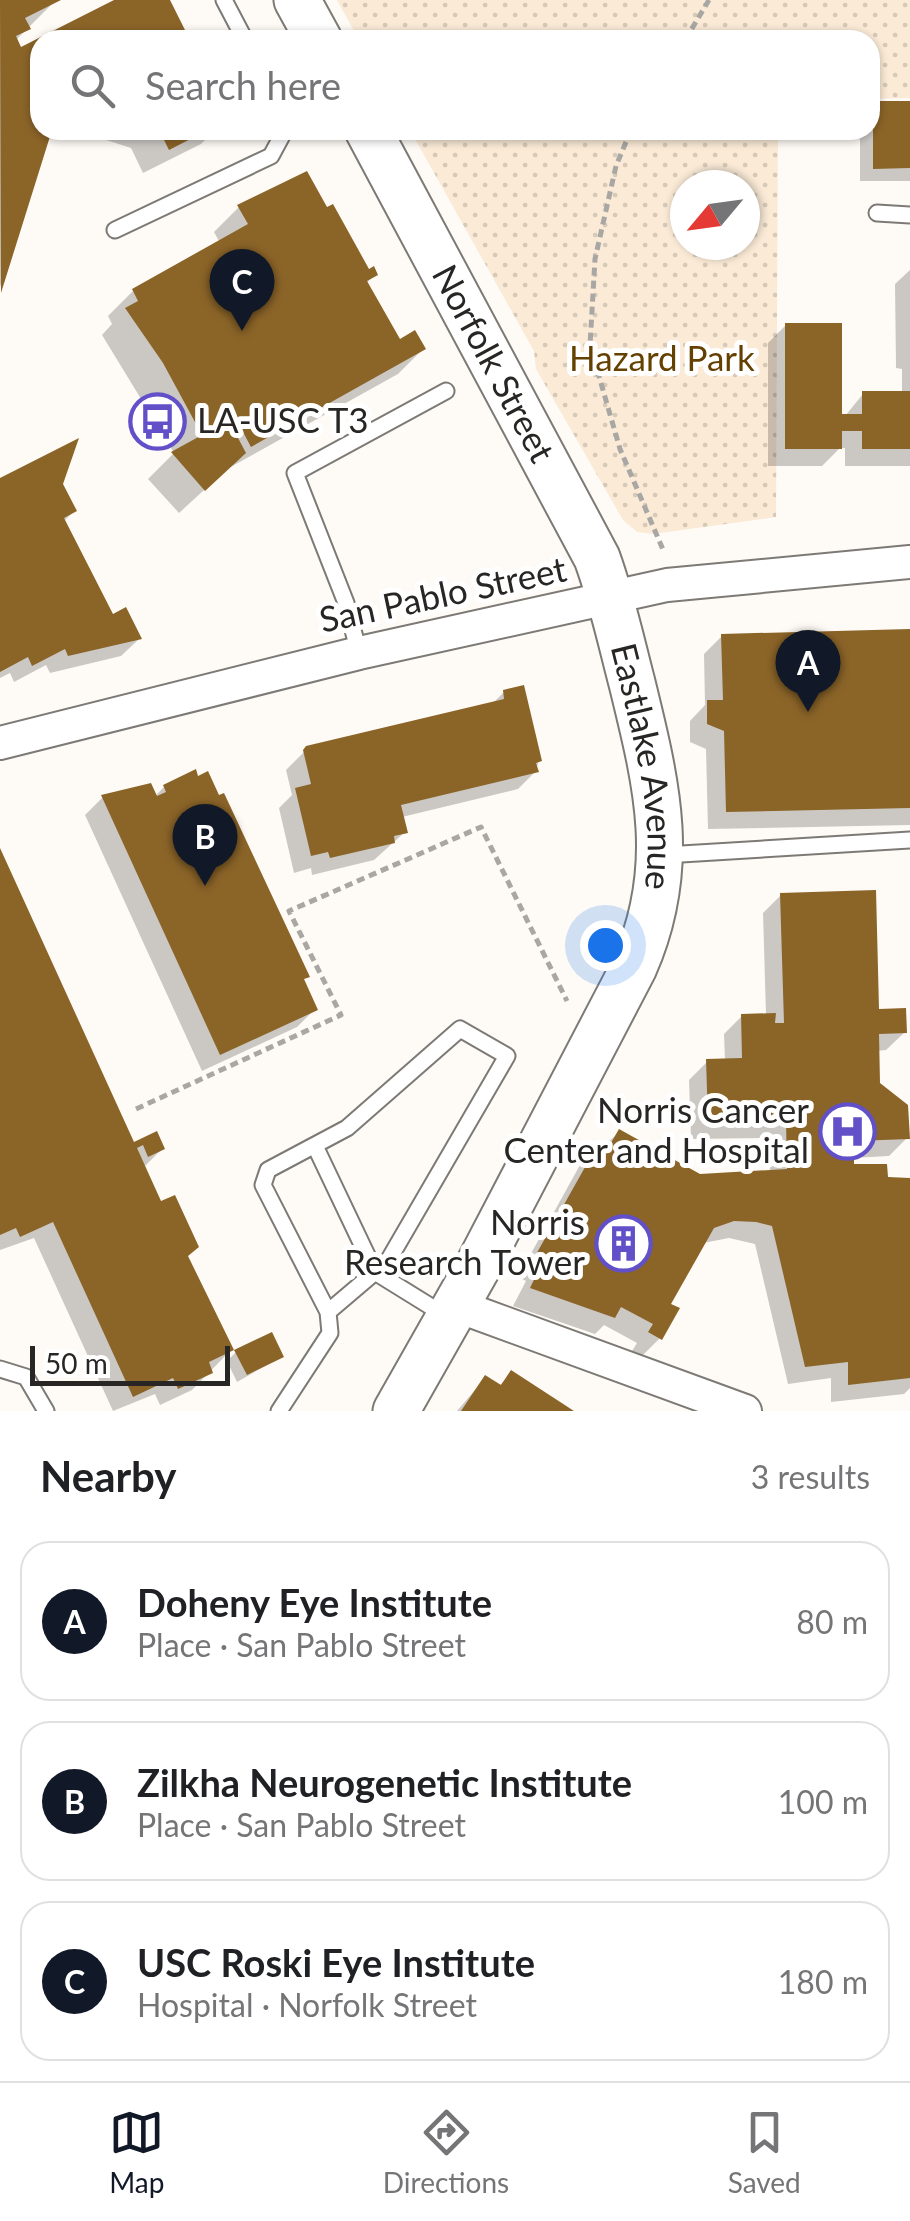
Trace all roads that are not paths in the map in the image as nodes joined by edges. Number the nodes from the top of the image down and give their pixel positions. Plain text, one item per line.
1 (224, 0) edge
2 (297, 0) edge
3 (240, 30) edge
4 (314, 30) edge
5 (280, 140) edge
6 (373, 140) edge
7 (877, 213) dead end
8 (910, 215) edge
9 (116, 230) dead end
10 (446, 390) dead end
11 (910, 562) edge
12 (612, 600) junction
13 (359, 653) junction
14 (0, 743) edge
15 (910, 840) edge
16 (661, 855) junction
17 (316, 1148) junction
18 (375, 1272) junction
19 (452, 1311) junction
20 (328, 1312) junction
21 (0, 1369) edge
22 (46, 1411) edge
23 (279, 1411) edge
24 (396, 1411) edge
25 (746, 1411) edge

1 - 3 lane
2 - 4 street
5 - 9 lane
6 - 12 street, Norfolk Street
7 - 8 lane
10 - 13 lane
11 - 12 street, San Pablo Street
12 - 13 street, San Pablo Street
12 - 16 street, Eastlake Avenue
13 - 14 street, San Pablo Street
15 - 16 lane
16 - 19 street, Eastlake Avenue
17 - 18 lane
17 - 18 lane
17 - 20 lane
18 - 19 lane
18 - 20 lane
19 - 24 street, Eastlake Avenue
19 - 25 street
20 - 23 lane
21 - 22 lane

